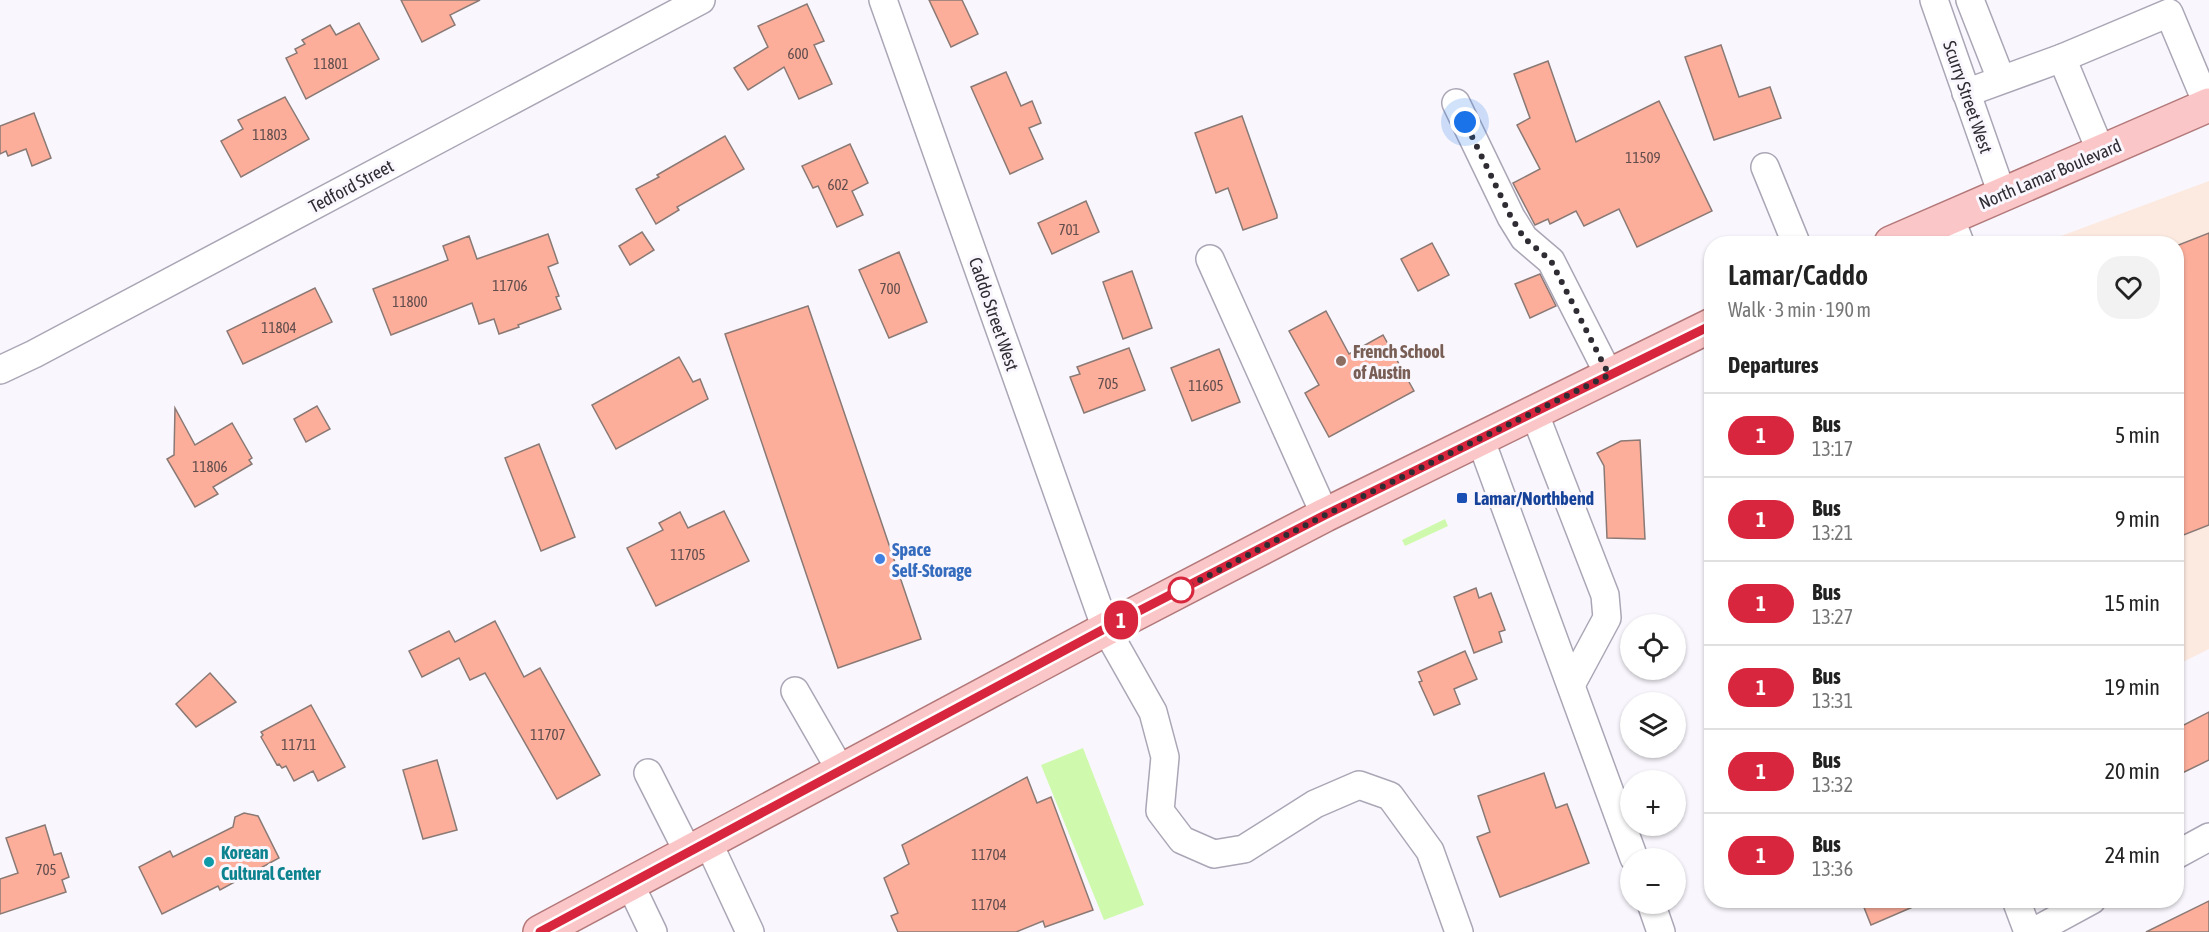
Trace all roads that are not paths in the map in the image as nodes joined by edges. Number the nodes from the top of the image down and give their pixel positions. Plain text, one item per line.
1 (701, 0) edge
2 (883, 0) edge
3 (1934, 0) edge
4 (1970, 0) edge
5 (2062, 58) junction
6 (2001, 79) junction
7 (1966, 93) junction
8 (1456, 103) dead end
9 (2208, 106) edge
10 (2101, 152) junction
11 (1766, 167) dead end
12 (2002, 194) junction
13 (1955, 230) edge
14 (1793, 236) edge
15 (1925, 236) edge
16 (1210, 259) dead end
17 (1704, 330) edge
18 (0, 370) edge
19 (1609, 375) junction
20 (1534, 412) junction
21 (1480, 438) junction
22 (1325, 515) junction
23 (1106, 628) junction
24 (1571, 685) junction
25 (795, 691) dead end
26 (841, 771) junction
27 (648, 773) dead end
28 (2209, 837) edge
29 (698, 847) junction
30 (1630, 848) edge
31 (2184, 851) edge
32 (630, 884) junction
33 (2020, 908) edge
34 (2077, 908) edge
35 (1655, 914) edge
36 (540, 932) edge
37 (653, 932) edge
38 (750, 932) edge
39 (1459, 932) edge
40 (1661, 932) edge
41 (2031, 932) edge

1 - 18 street, Tedford Street
2 - 23 street, Caddo Street West
3 - 7 street, Scurry Street West
4 - 6 street
5 - 6 street
5 - 9 street
5 - 10 street
6 - 7 street
7 - 12 street, Scurry Street West
8 - 19 street
9 - 10 main road, North Lamar Boulevard
10 - 12 main road, North Lamar Boulevard
11 - 14 street
12 - 13 main road, North Lamar Boulevard
13 - 15 main road, North Lamar Boulevard
16 - 22 street
17 - 19 main road
19 - 20 main road
20 - 21 main road
20 - 24 street
21 - 22 main road
21 - 24 street
22 - 23 main road
23 - 26 main road
23 - 39 street, Caddo Street West
24 - 30 street
25 - 26 street
26 - 29 main road
27 - 29 street
28 - 31 street
29 - 32 main road
29 - 38 street
32 - 36 main road
32 - 37 street
33 - 41 street
34 - 41 street
35 - 40 street

